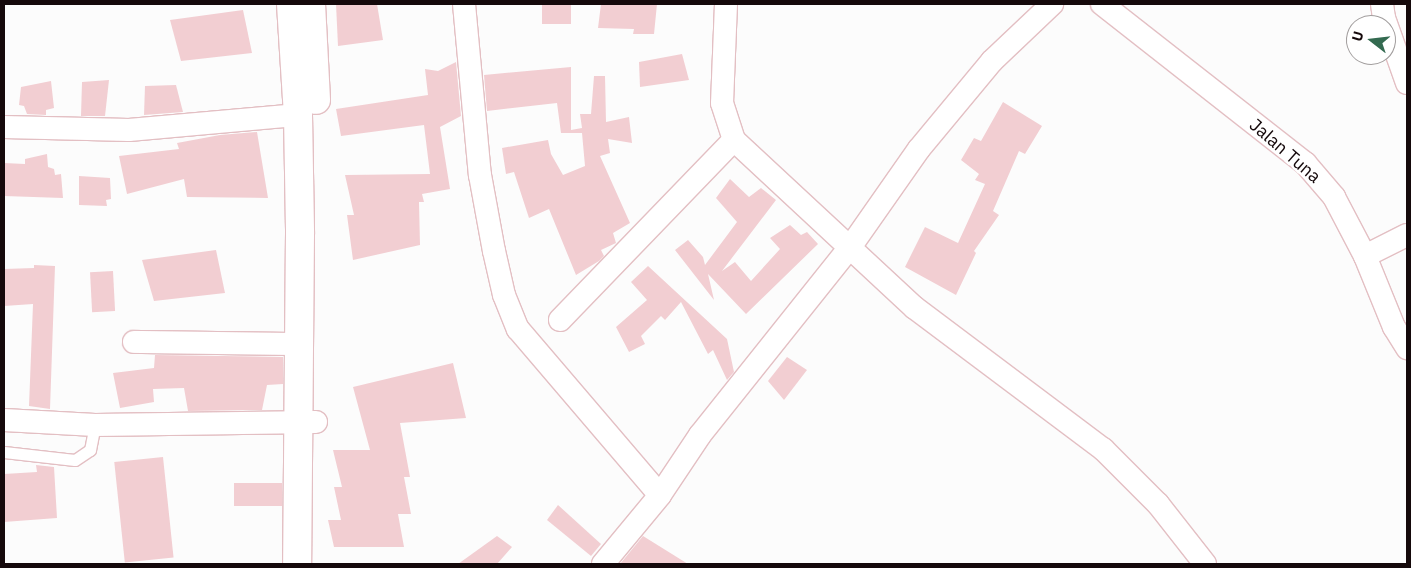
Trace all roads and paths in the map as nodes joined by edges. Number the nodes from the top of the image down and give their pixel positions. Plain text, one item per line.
1 (291, 4) edge
2 (311, 4) edge
3 (464, 4) edge
4 (726, 4) edge
5 (1052, 4) edge
6 (1102, 4) edge
7 (1382, 4) edge
8 (1407, 83) edge
9 (298, 114) junction
10 (4, 127) edge
11 (734, 140) junction
12 (1407, 235) edge
13 (851, 246) junction
14 (1365, 256) junction
15 (560, 320) dead end
16 (134, 342) dead end
17 (300, 344) junction
18 (1407, 348) edge
19 (4, 420) edge
20 (308, 422) junction
21 (95, 426) junction
22 (4, 452) edge
23 (660, 495) junction
24 (297, 564) edge
25 (314, 564) edge
26 (604, 564) edge
27 (1205, 564) edge

1 - 9 highway
2 - 20 highway
3 - 23 street
4 - 11 street
5 - 13 street
6 - 14 street, Jalan Tuna
7 - 8 street
9 - 10 street
9 - 17 highway
11 - 13 street
11 - 15 street
12 - 14 street
13 - 23 street
13 - 27 street
14 - 18 street, Jalan Tuna
16 - 17 street
17 - 20 highway
19 - 21 street
20 - 21 street
20 - 24 highway
20 - 25 highway
21 - 22 lane
23 - 26 street

